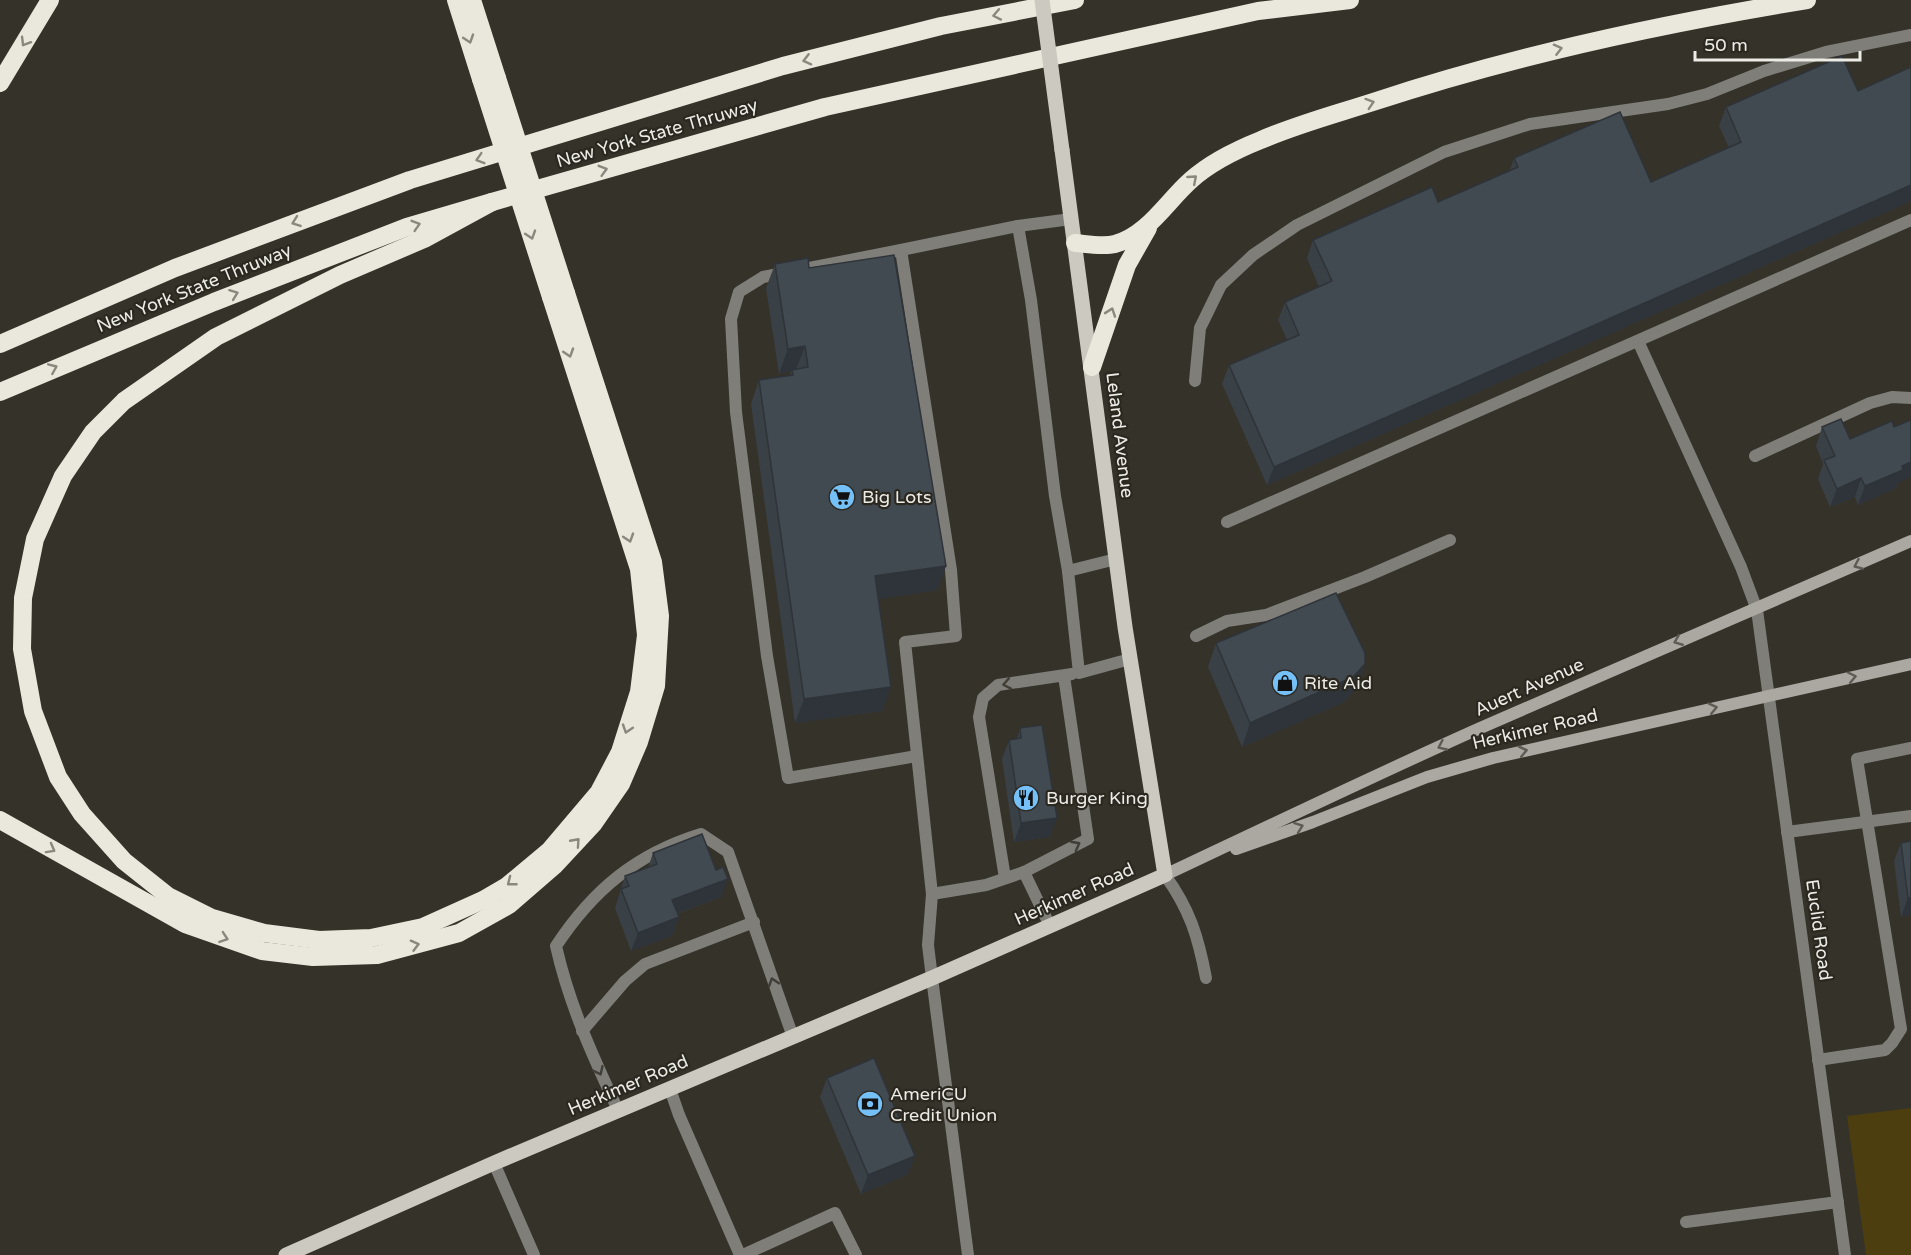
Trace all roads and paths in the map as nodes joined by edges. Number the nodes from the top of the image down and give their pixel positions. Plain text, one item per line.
1 (51, 0) edge
2 (456, 0) edge
3 (472, 0) edge
4 (1042, 0) edge
5 (1075, 0) edge
6 (1350, 0) edge
7 (1807, 0) edge
8 (1911, 35) edge
9 (489, 78) junction
10 (0, 83) edge
11 (492, 202) junction
12 (1071, 219) junction
13 (1911, 220) edge
14 (1152, 221) junction
15 (1018, 226) junction
16 (1074, 243) junction
17 (901, 250) junction
18 (559, 295) junction
19 (1638, 340) junction
20 (0, 344) edge
21 (1092, 367) junction
22 (1195, 381) dead end
23 (0, 392) edge
24 (1911, 398) edge
25 (1755, 456) dead end
26 (1227, 522) dead end
27 (1450, 540) dead end
28 (1911, 541) edge
29 (1116, 559) junction
30 (1068, 571) junction
31 (1757, 610) junction
32 (1196, 636) dead end
33 (1130, 659) junction
34 (1911, 664) edge
35 (1079, 673) junction
36 (1064, 676) junction
37 (1769, 695) junction
38 (1911, 747) edge
39 (917, 756) junction
40 (1911, 816) edge
41 (0, 820) edge
42 (1867, 822) junction
43 (1787, 832) junction
44 (1024, 872) junction
45 (1165, 875) junction
46 (1005, 878) junction
47 (932, 894) junction
48 (754, 922) junction
49 (1050, 926) junction
50 (932, 978) junction
51 (1206, 978) dead end
52 (582, 1031) junction
53 (793, 1037) junction
54 (1818, 1060) junction
55 (670, 1089) junction
56 (618, 1110) junction
57 (494, 1163) junction
58 (1838, 1202) junction
59 (1686, 1222) dead end
60 (286, 1255) edge
61 (534, 1255) edge
62 (742, 1255) edge
63 (856, 1255) edge
64 (968, 1255) edge
65 (1845, 1255) edge

1 -> 10 highway
2 -> 9 highway
3 - 9 highway
4 - 12 main road, Leland Avenue, bridge
5 -> 20 highway, New York State Thruway
11 -> 6 highway, New York State Thruway
14 -> 7 highway
8 - 22 street
9 - 18 highway, bridge
18 -> 11 highway
23 -> 11 highway, New York State Thruway
12 - 15 street
12 - 16 main road, Leland Avenue
13 - 19 street
14 - 16 highway
21 -> 14 highway
15 - 17 street
15 - 30 street
16 - 21 main road, Leland Avenue
17 - 39 street
17 - 39 street
41 -> 18 highway
19 - 26 street
19 - 31 street, Euclid Road
21 - 29 main road, Leland Avenue
24 - 25 street
27 - 32 street
28 -> 31 main road, Auert Avenue
29 - 30 street
29 - 33 main road, Leland Avenue
30 - 35 street
31 - 37 street, Euclid Road
31 -> 45 main road, Auert Avenue
33 - 35 street
33 - 45 main road, Leland Avenue
37 -> 34 main road, Herkimer Road
35 - 36 street
44 -> 36 street
36 -> 46 street
37 - 43 street, Euclid Road
45 -> 37 main road, Herkimer Road
38 - 42 street
39 - 47 street
40 - 42 street
42 - 43 street
42 - 54 street
43 - 54 street, Euclid Road
44 - 46 street
44 - 49 street
45 - 49 main road, Herkimer Road
45 - 51 street
46 - 47 street
47 - 50 street
48 - 52 street
48 - 52 street
53 -> 48 street
49 - 50 main road, Herkimer Road
50 - 53 main road, Herkimer Road
50 - 64 street
52 -> 56 street
53 - 55 main road, Herkimer Road
54 - 58 street, Euclid Road
55 - 56 main road, Herkimer Road
55 - 62 street
56 - 57 main road, Herkimer Road
57 - 60 main road, Herkimer Road
57 - 61 street
58 - 59 street
58 - 65 street, Euclid Road
62 - 63 street

